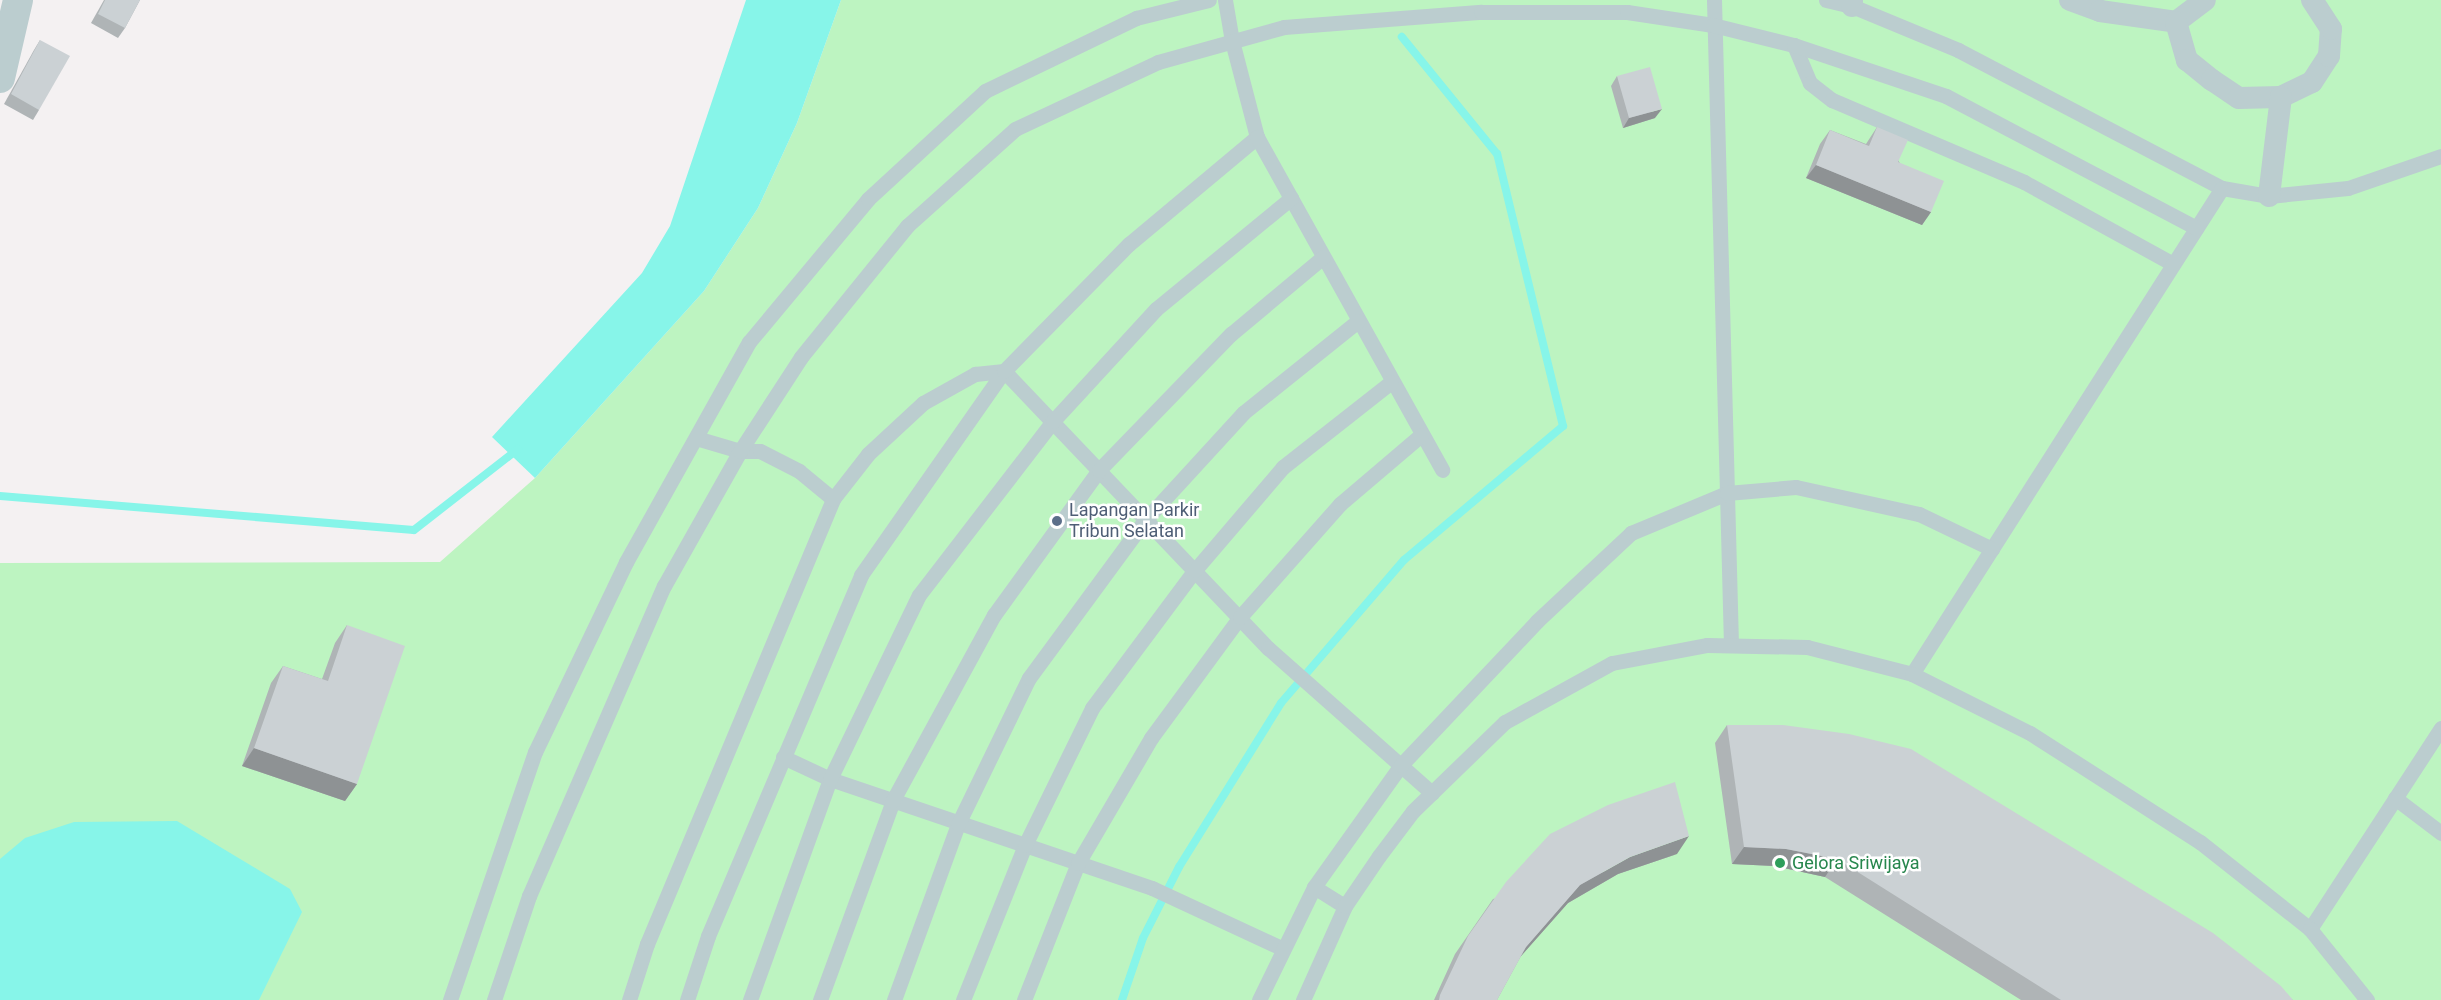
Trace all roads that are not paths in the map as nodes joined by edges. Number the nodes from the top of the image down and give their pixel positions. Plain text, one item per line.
1 (18, 0) edge
2 (1209, 0) edge
3 (1225, 0) edge
4 (1714, 0) edge
5 (1826, 0) edge
6 (2070, 0) edge
7 (2205, 0) edge
8 (2312, 0) edge
9 (1852, 3) edge
10 (2176, 22) junction
11 (1713, 25) junction
12 (1232, 41) junction
13 (1794, 45) junction
14 (0, 78) edge
15 (2281, 97) junction
16 (1257, 137) junction
17 (2441, 156) edge
18 (2222, 188) junction
19 (2268, 196) junction
20 (1290, 198) junction
21 (2196, 228) junction
22 (1323, 257) junction
23 (2173, 264) junction
24 (1358, 321) junction
25 (1004, 371) junction
26 (1391, 382) junction
27 (1053, 421) junction
28 (1421, 435) junction
29 (696, 438) junction
30 (740, 450) junction
31 (1099, 470) junction
32 (1442, 470) dead end
33 (1727, 493) junction
34 (833, 499) junction
35 (1146, 519) junction
36 (1992, 549) junction
37 (1195, 570) junction
38 (1240, 617) junction
39 (1731, 645) junction
40 (1912, 674) junction
41 (2441, 728) edge
42 (783, 758) junction
43 (1401, 765) junction
44 (830, 779) junction
45 (1432, 793) junction
46 (2395, 798) junction
47 (893, 800) junction
48 (958, 824) junction
49 (2441, 833) edge
50 (1025, 845) junction
51 (1078, 863) junction
52 (1314, 887) junction
53 (1345, 906) junction
54 (2310, 928) junction
55 (1281, 948) junction
56 (450, 1000) edge
57 (494, 1000) edge
58 (629, 1000) edge
59 (687, 1000) edge
60 (750, 1000) edge
61 (820, 1000) edge
62 (894, 1000) edge
63 (963, 1000) edge
64 (1024, 1000) edge
65 (1258, 1000) edge
66 (1303, 1000) edge
67 (2367, 1000) edge

1 - 14 street
2 - 29 lane
3 - 12 lane
4 - 11 lane
5 - 9 lane
6 - 10 street
7 - 10 street
8 - 15 street
9 - 18 lane
10 - 15 street
11 - 12 lane
11 - 13 lane
11 - 33 lane
12 - 16 lane
12 - 30 lane
13 - 21 lane
13 - 23 lane
15 - 19 street
16 - 20 lane
16 - 25 lane
17 - 19 lane
18 - 19 lane
18 - 21 lane
20 - 22 lane
20 - 27 lane
21 - 23 lane
22 - 24 lane
22 - 31 lane
23 - 36 lane
24 - 26 lane
24 - 35 lane
25 - 27 lane
25 - 34 lane
25 - 42 lane
26 - 28 lane
26 - 37 lane
27 - 31 lane
27 - 44 lane
28 - 32 lane
28 - 38 lane
29 - 30 lane
29 - 56 lane
30 - 34 lane
30 - 57 lane
31 - 35 lane
31 - 47 lane
33 - 36 lane
33 - 39 lane
33 - 43 lane
34 - 58 lane
35 - 37 lane
35 - 48 lane
36 - 40 lane
37 - 38 lane
37 - 50 lane
38 - 43 lane
38 - 51 lane
39 - 40 lane
39 - 45 lane
40 - 54 lane
41 - 46 lane
42 - 44 lane
42 - 59 lane
43 - 45 lane
43 - 52 lane
44 - 47 lane
44 - 60 lane
45 - 53 lane
46 - 49 lane
46 - 54 lane
47 - 48 lane
47 - 61 lane
48 - 50 lane
48 - 62 lane
50 - 51 lane
50 - 63 lane
51 - 55 lane
51 - 64 lane
52 - 53 lane
52 - 55 lane
53 - 66 lane
54 - 67 lane
55 - 65 lane

